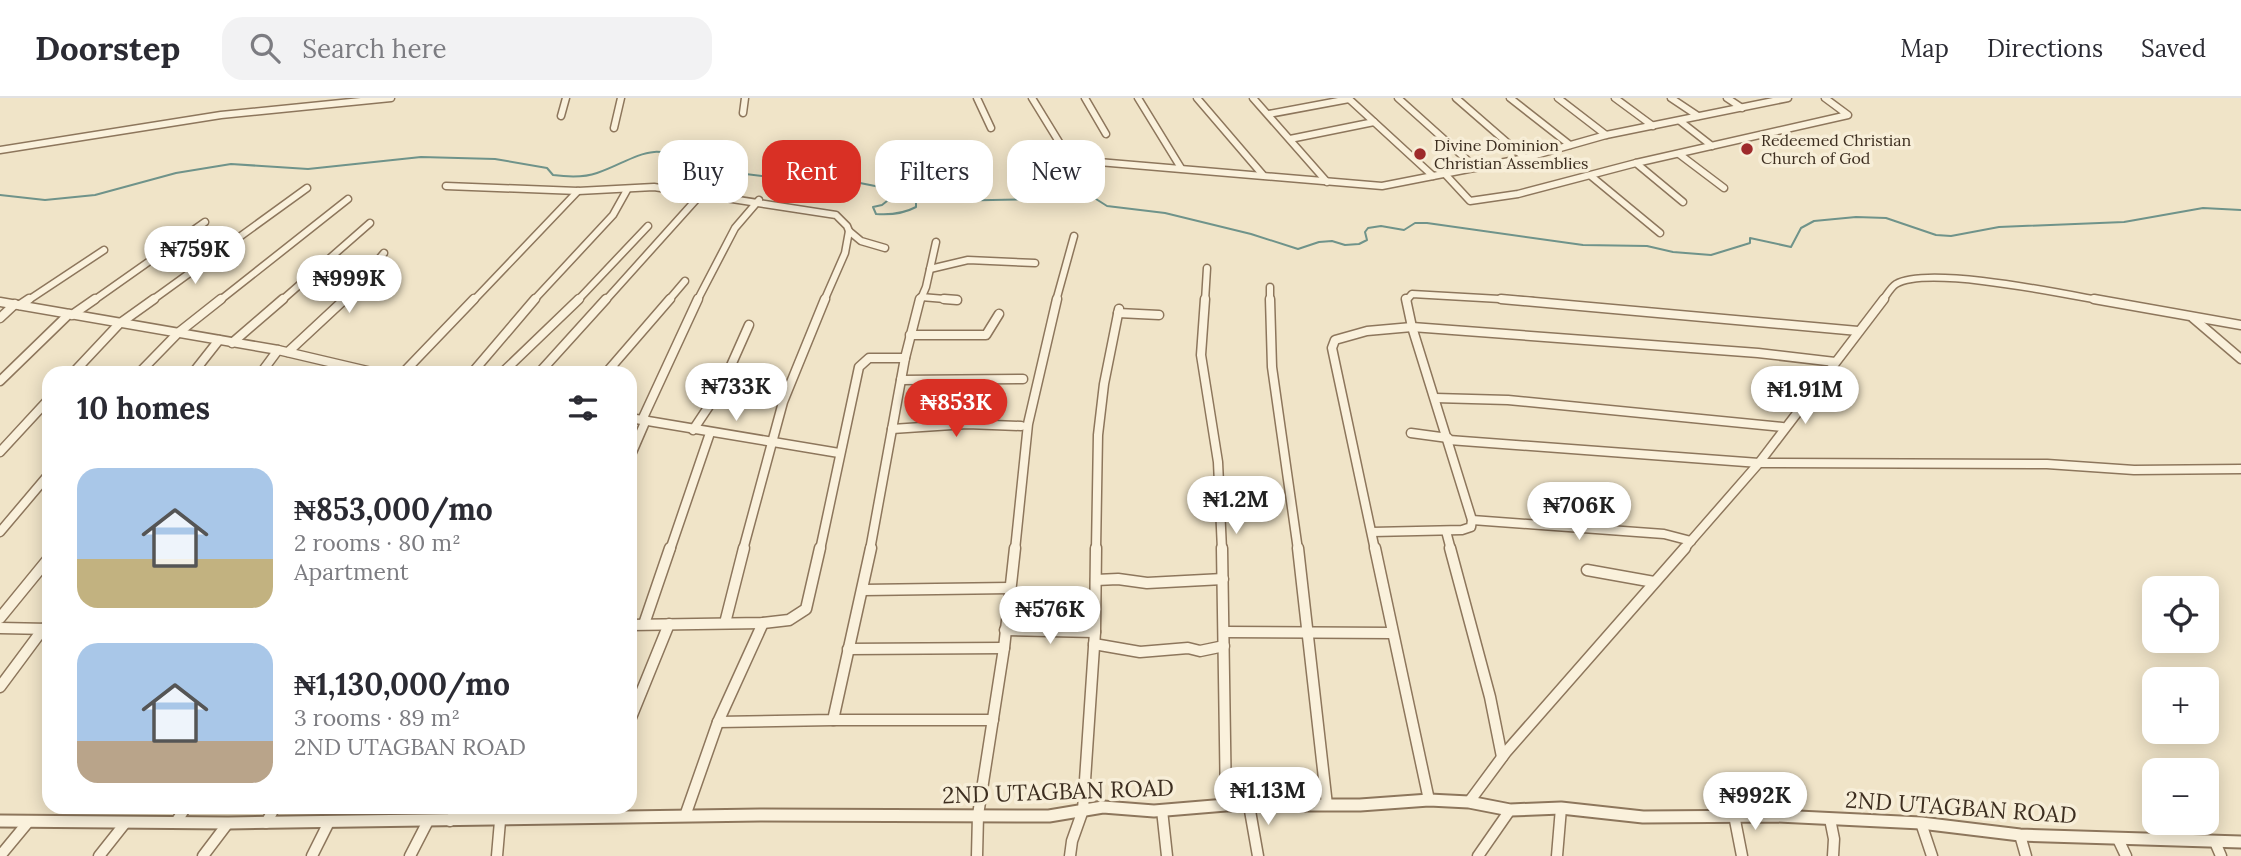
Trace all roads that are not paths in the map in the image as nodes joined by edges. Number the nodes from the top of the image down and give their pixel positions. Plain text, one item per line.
1 (391, 98) edge
2 (566, 98) edge
3 (572, 98) edge
4 (621, 98) edge
5 (745, 98) edge
6 (977, 98) edge
7 (1032, 98) edge
8 (1085, 98) edge
9 (1138, 98) edge
10 (1197, 98) edge
11 (1253, 98) edge
12 (1398, 98) edge
13 (1456, 98) edge
14 (1510, 98) edge
15 (1558, 98) edge
16 (1615, 98) edge
17 (1671, 98) edge
18 (1727, 98) edge
19 (1788, 98) edge
20 (1825, 98) edge
21 (1349, 99) edge
22 (1779, 99) edge
23 (1742, 108) junction
24 (743, 113) dead end
25 (1269, 114) junction
26 (561, 116) dead end
27 (1698, 117) junction
28 (1680, 121) junction
29 (1374, 122) junction
30 (1653, 126) junction
31 (614, 128) dead end
32 (991, 128) dead end
33 (1106, 134) dead end
34 (1606, 135) junction
35 (1290, 139) junction
36 (1570, 145) junction
37 (1712, 146) junction
38 (0, 150) edge
39 (1679, 154) junction
40 (1525, 158) junction
41 (1636, 163) junction
42 (1181, 168) junction
43 (1476, 168) junction
44 (1445, 174) junction
45 (1263, 175) junction
46 (1433, 176) junction
47 (1591, 176) junction
48 (1327, 182) junction
49 (446, 186) dead end
50 (658, 187) edge
51 (307, 188) dead end
52 (1724, 188) dead end
53 (627, 190) junction
54 (578, 191) junction
55 (748, 198) edge
56 (348, 199) dead end
57 (759, 200) junction
58 (1683, 202) dead end
59 (693, 203) edge
60 (205, 222) dead end
61 (370, 223) dead end
62 (648, 226) dead end
63 (849, 231) junction
64 (1660, 233) dead end
65 (1074, 236) dead end
66 (936, 242) dead end
67 (885, 248) dead end
68 (104, 250) dead end
69 (384, 253) dead end
70 (1035, 263) dead end
71 (1207, 268) dead end
72 (930, 270) junction
73 (685, 281) dead end
74 (1270, 287) dead end
75 (921, 297) junction
76 (957, 300) dead end
77 (0, 302) edge
78 (18, 305) junction
79 (999, 314) dead end
80 (70, 315) junction
81 (1159, 315) dead end
82 (2192, 317) junction
83 (0, 318) edge
84 (119, 324) junction
85 (748, 325) dead end
86 (2241, 325) edge
87 (1412, 327) junction
88 (1858, 331) junction
89 (178, 333) junction
90 (910, 335) junction
91 (219, 340) junction
92 (232, 342) junction
93 (278, 350) junction
94 (288, 352) junction
95 (905, 358) junction
96 (2241, 359) edge
97 (338, 362) junction
98 (1835, 362) junction
99 (80, 366) edge
100 (146, 366) edge
101 (199, 366) edge
102 (266, 366) edge
103 (335, 366) edge
104 (352, 366) edge
105 (409, 366) edge
106 (477, 366) edge
107 (510, 366) edge
108 (545, 366) edge
109 (612, 366) edge
110 (1023, 379) dead end
111 (901, 380) junction
112 (0, 381) edge
113 (1435, 398) junction
114 (42, 407) edge
115 (637, 419) edge
116 (644, 420) junction
117 (1021, 426) dead end
118 (1782, 427) dead end
119 (892, 429) junction
120 (693, 430) junction
121 (710, 433) junction
122 (1411, 433) dead end
123 (637, 438) edge
124 (1448, 439) junction
125 (771, 443) junction
126 (0, 452) edge
127 (839, 453) junction
128 (1759, 463) junction
129 (2241, 469) edge
130 (42, 482) edge
131 (1472, 520) junction
132 (1446, 531) junction
133 (0, 532) edge
134 (1372, 532) junction
135 (1691, 541) junction
136 (42, 567) edge
137 (1587, 570) dead end
138 (1223, 579) junction
139 (1096, 580) junction
140 (1654, 582) junction
141 (1010, 589) junction
142 (863, 590) junction
143 (0, 618) edge
144 (725, 623) junction
145 (763, 623) junction
146 (637, 624) edge
147 (644, 624) junction
148 (669, 624) junction
149 (0, 628) edge
150 (42, 629) edge
151 (1005, 630) junction
152 (1095, 632) junction
153 (1224, 632) junction
154 (1308, 632) junction
155 (1392, 633) dead end
156 (42, 634) edge
157 (1094, 644) junction
158 (1224, 646) junction
159 (1004, 648) junction
160 (848, 649) junction
161 (0, 687) edge
162 (637, 703) edge
163 (833, 720) junction
164 (993, 720) junction
165 (718, 722) junction
166 (1502, 757) junction
167 (1429, 800) junction
168 (1469, 802) junction
169 (1226, 805) junction
170 (1249, 805) junction
171 (1327, 805) junction
172 (1561, 808) junction
173 (1083, 810) junction
174 (1162, 810) junction
175 (1510, 810) junction
176 (181, 814) edge
177 (271, 814) edge
178 (454, 814) edge
179 (580, 814) edge
180 (622, 814) edge
181 (978, 815) junction
182 (1734, 815) junction
183 (685, 816) junction
184 (1830, 819) junction
185 (0, 821) edge
186 (29, 821) junction
187 (428, 821) junction
188 (450, 821) junction
189 (500, 821) junction
190 (126, 822) junction
191 (176, 822) junction
192 (329, 822) junction
193 (228, 823) junction
194 (266, 823) junction
195 (1921, 823) junction
196 (2020, 835) junction
197 (2118, 839) junction
198 (2215, 842) junction
199 (2241, 842) edge
200 (0, 856) edge
201 (99, 856) edge
202 (203, 856) edge
203 (312, 856) edge
204 (410, 856) edge
205 (498, 856) edge
206 (977, 856) edge
207 (1070, 856) edge
208 (1167, 856) edge
209 (1258, 856) edge
210 (1478, 856) edge
211 (1557, 856) edge
212 (1742, 856) edge
213 (1833, 856) edge
214 (1932, 856) edge
215 (2026, 856) edge
216 (2126, 856) edge
217 (2221, 856) edge

1 - 38 street
2 - 3 street
2 - 26 street
4 - 31 street
5 - 24 street
6 - 32 street
7 - 42 street
8 - 33 street
9 - 42 street
10 - 45 street
11 - 25 street
12 - 43 street
13 - 40 street
14 - 36 street
15 - 34 street
16 - 30 street
17 - 27 street
18 - 23 street
19 - 22 street
20 - 37 street
21 - 25 street
21 - 29 street
22 - 23 street
23 - 27 street
25 - 35 street
27 - 28 street
28 - 30 street
28 - 37 street
29 - 35 street
29 - 46 street
30 - 34 street
34 - 36 street
35 - 48 street
36 - 40 street
37 - 39 street
39 - 41 street
39 - 52 street
40 - 43 street
41 - 47 street
41 - 58 street
42 - 45 street
43 - 44 street
44 - 46 street
44 - 47 street
45 - 48 street
46 - 48 street
47 - 64 street
49 - 54 street
50 - 53 street
51 - 84 street
53 - 54 street
53 - 106 street
54 - 105 street
55 - 57 street
56 - 89 street
57 - 63 street
57 - 116 street
59 - 108 street
60 - 80 street
61 - 92 street
62 - 107 street
63 - 67 street
63 - 125 street
65 - 141 street
66 - 72 street
68 - 78 street
69 - 94 street
70 - 72 street
71 - 138 street
72 - 75 street
73 - 109 street
74 - 154 street
75 - 76 street
75 - 90 street
77 - 78 street
78 - 80 street
78 - 83 street
79 - 90 street
80 - 84 street
80 - 112 street
81 - 139 street
82 - 86 street
82 - 88 street
82 - 96 street
84 - 89 street
84 - 99 street
85 - 120 street
87 - 88 street
87 - 98 street
87 - 113 street
87 - 134 street
88 - 98 street
89 - 91 street
89 - 100 street
90 - 95 street
91 - 92 street
91 - 101 street
92 - 93 street
93 - 94 street
93 - 102 street
94 - 97 street
95 - 111 street
95 - 127 street
97 - 103 street
97 - 104 street
98 - 128 street
110 - 111 street
111 - 119 street
113 - 118 street
113 - 124 street
114 - 126 street
115 - 116 street
116 - 120 street
116 - 123 street
117 - 119 street
119 - 142 street
120 - 121 street
121 - 125 street
121 - 147 street
122 - 124 street
124 - 128 street
124 - 131 street
125 - 127 street
125 - 144 street
127 - 145 street
128 - 129 street
128 - 135 street
130 - 133 street
131 - 132 street
131 - 135 street
132 - 134 street
132 - 166 street
134 - 167 street
135 - 140 street
136 - 143 street
137 - 140 street
138 - 139 street
138 - 153 street
139 - 152 street
140 - 166 street
141 - 142 street
141 - 151 street
142 - 160 street
144 - 145 street
144 - 148 street
145 - 165 street
146 - 147 street
147 - 148 street
148 - 162 street
149 - 150 street
151 - 152 street
151 - 159 street
152 - 157 street
153 - 154 street
153 - 158 street
154 - 155 street
154 - 171 street
156 - 161 street
157 - 158 street
157 - 173 street
158 - 169 street
159 - 160 street
159 - 164 street
160 - 163 street
163 - 164 street
163 - 165 street
164 - 181 street
165 - 183 street
166 - 168 street
167 - 168 street, 2ND UTAGBAN ROAD
167 - 171 street, 2ND UTAGBAN ROAD
168 - 175 street, 2ND UTAGBAN ROAD
169 - 170 street, 2ND UTAGBAN ROAD
169 - 174 street, 2ND UTAGBAN ROAD
170 - 171 street, 2ND UTAGBAN ROAD
170 - 209 street
172 - 175 street, 2ND UTAGBAN ROAD
172 - 182 street, 2ND UTAGBAN ROAD
172 - 211 street
173 - 174 street, 2ND UTAGBAN ROAD
173 - 181 street, 2ND UTAGBAN ROAD
173 - 207 street
174 - 208 street
175 - 210 street
176 - 191 street
177 - 194 street
178 - 188 street
179 - 189 street, 2ND UTAGBAN ROAD
180 - 183 street, 2ND UTAGBAN ROAD
181 - 183 street, 2ND UTAGBAN ROAD
181 - 206 street
182 - 184 street, 2ND UTAGBAN ROAD
182 - 212 street
184 - 195 street, 2ND UTAGBAN ROAD
184 - 213 street
185 - 186 street, 2ND UTAGBAN ROAD
186 - 190 street, 2ND UTAGBAN ROAD
186 - 200 street
187 - 188 street, 2ND UTAGBAN ROAD
187 - 192 street, 2ND UTAGBAN ROAD
187 - 204 street
188 - 189 street, 2ND UTAGBAN ROAD
189 - 205 street
190 - 191 street, 2ND UTAGBAN ROAD
190 - 201 street
191 - 193 street, 2ND UTAGBAN ROAD
192 - 194 street, 2ND UTAGBAN ROAD
192 - 203 street
193 - 194 street, 2ND UTAGBAN ROAD
193 - 202 street
195 - 196 street, 2ND UTAGBAN ROAD
195 - 214 street
196 - 197 street, 2ND UTAGBAN ROAD
196 - 215 street
197 - 198 street, 2ND UTAGBAN ROAD
197 - 216 street
198 - 199 street, 2ND UTAGBAN ROAD
198 - 217 street

